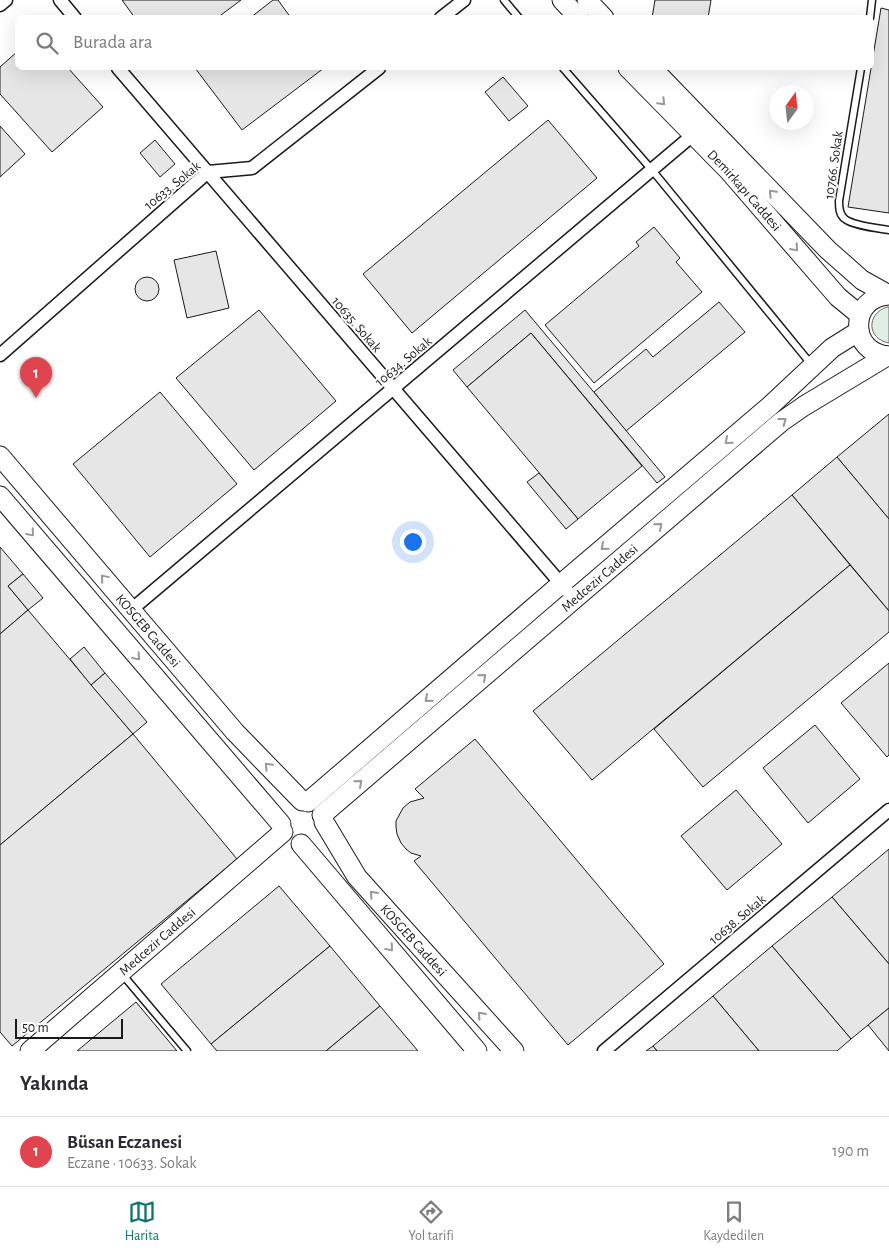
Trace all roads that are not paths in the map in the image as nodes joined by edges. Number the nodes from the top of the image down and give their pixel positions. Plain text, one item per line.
1 (6, 0) edge
2 (60, 0) edge
3 (464, 0) edge
4 (504, 0) edge
5 (562, 0) edge
6 (587, 0) edge
7 (872, 0) edge
8 (0, 5) edge
9 (72, 15) edge
10 (446, 15) edge
11 (516, 15) edge
12 (576, 15) edge
13 (601, 15) edge
14 (870, 15) edge
15 (120, 70) edge
16 (375, 70) edge
17 (565, 70) edge
18 (630, 70) edge
19 (654, 70) edge
20 (861, 70) edge
21 (694, 134) junction
22 (652, 170) junction
23 (208, 172) junction
24 (889, 230) edge
25 (888, 294) edge
26 (859, 323) junction
27 (0, 356) edge
28 (888, 356) edge
29 (813, 367) junction
30 (394, 388) junction
31 (0, 456) edge
32 (0, 496) edge
33 (561, 584) junction
34 (574, 599) junction
35 (132, 610) junction
36 (314, 810) junction
37 (889, 810) edge
38 (282, 828) junction
39 (301, 844) junction
40 (121, 973) junction
41 (30, 1051) edge
42 (187, 1051) edge
43 (477, 1051) edge
44 (514, 1051) edge
45 (604, 1051) edge

1 - 8 street
2 - 9 street
3 - 10 street
4 - 11 lane
5 - 12 street
6 - 13 street
7 - 14 lane
15 - 23 street, 10635. Sokak
16 - 23 street, 10633. Sokak
17 - 22 lane
18 -> 21 street, Demirkapı Caddesi
25 -> 19 street, Demirkapı Caddesi
20 - 24 lane, 10766. Sokak
21 - 22 street, 10634. Sokak
21 -> 26 street, Demirkapı Caddesi
22 - 29 lane
22 - 30 street, 10634. Sokak
23 - 27 street, 10633. Sokak
23 - 30 street, 10635. Sokak
25 - 26 street, Medcezir Caddesi
26 - 28 street, Demirkapı Caddesi
26 - 29 street, Medcezir Caddesi
34 -> 28 street, Medcezir Caddesi
29 -> 33 street, Medcezir Caddesi
30 - 33 street, 10635. Sokak
30 - 35 street, 10634. Sokak
35 -> 31 street, KOSGEB Caddesi
32 -> 38 street, KOSGEB Caddesi
33 - 34 street, 10635. Sokak
33 -> 36 street, Medcezir Caddesi
36 -> 34 street, Medcezir Caddesi
36 -> 35 street, KOSGEB Caddesi
36 - 38 street
36 - 39 street
44 -> 36 street, KOSGEB Caddesi
37 - 45 street, 10638. Sokak
38 - 39 street
38 - 40 street, Medcezir Caddesi
39 -> 43 street, KOSGEB Caddesi
40 - 41 street, Medcezir Caddesi
40 - 42 lane

